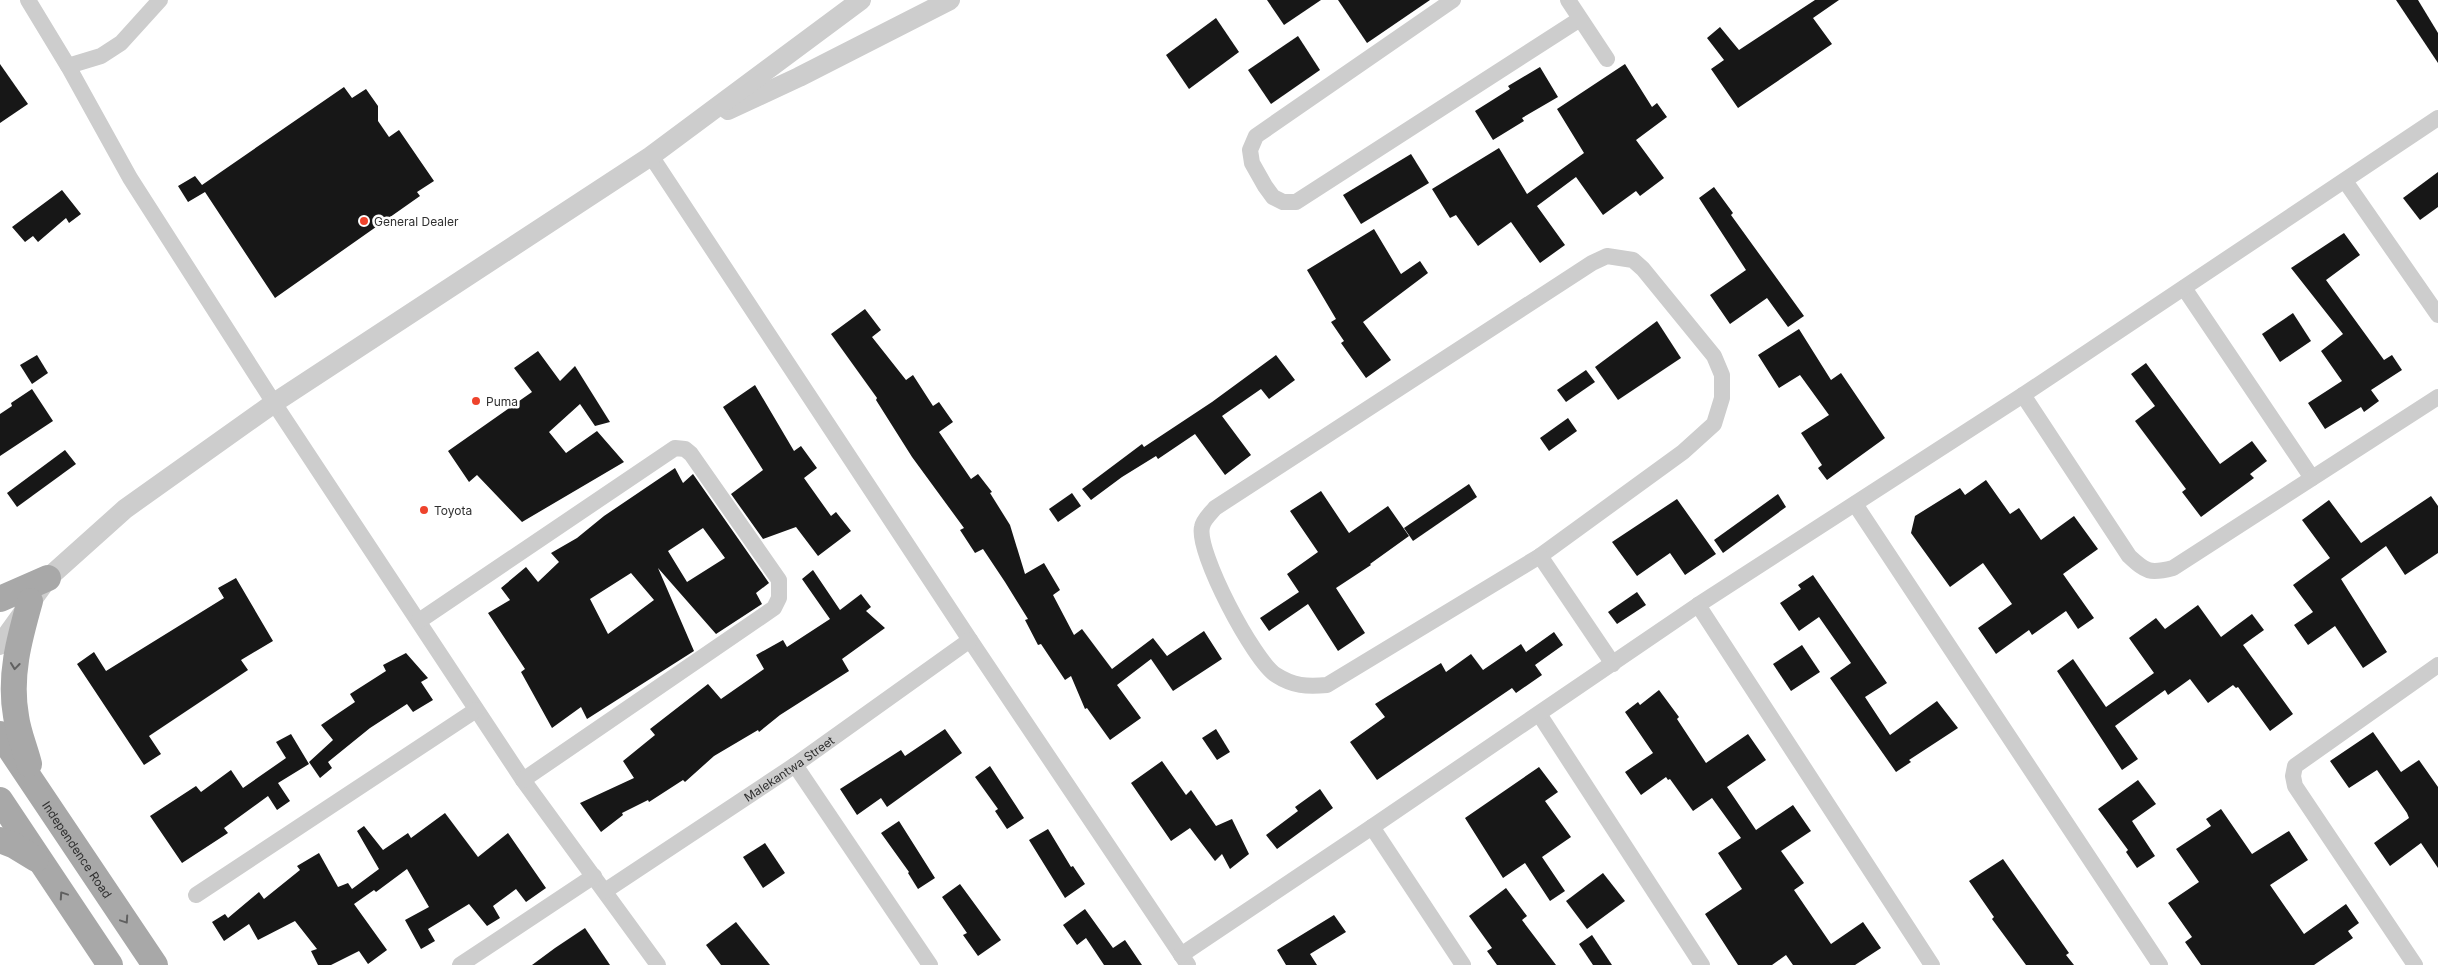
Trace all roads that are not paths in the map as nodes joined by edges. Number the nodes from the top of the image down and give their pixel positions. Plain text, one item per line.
1 (28, 0) edge
2 (160, 0) edge
3 (861, 0) edge
4 (950, 0) edge
5 (1453, 0) edge
6 (1568, 0) edge
7 (1580, 19) junction
8 (1607, 59) dead end
9 (68, 66) junction
10 (2438, 118) edge
11 (694, 124) junction
12 (651, 156) junction
13 (2345, 181) junction
14 (2184, 288) junction
15 (2438, 316) edge
16 (2023, 395) junction
17 (2438, 397) edge
18 (274, 403) junction
19 (2312, 478) junction
20 (1855, 504) junction
21 (1540, 556) junction
22 (48, 578) junction
23 (0, 599) edge
24 (30, 602) junction
25 (1698, 605) junction
26 (419, 621) junction
27 (970, 640) junction
28 (0, 645) edge
29 (1613, 664) junction
30 (2438, 665) edge
31 (476, 710) junction
32 (1538, 714) junction
33 (0, 734) edge
34 (795, 765) junction
35 (523, 780) junction
36 (36, 788) junction
37 (0, 800) edge
38 (1372, 828) junction
39 (0, 840) edge
40 (41, 862) junction
41 (594, 876) junction
42 (605, 891) junction
43 (196, 895) dead end
44 (1184, 960) edge
45 (110, 965) edge
46 (155, 965) edge
47 (460, 965) edge
48 (658, 965) edge
49 (930, 965) edge
50 (1463, 965) edge
51 (1702, 965) edge
52 (1932, 965) edge
53 (2160, 965) edge
54 (2415, 965) edge

1 - 9 street
2 - 9 street
3 - 11 street
4 - 11 street
5 - 7 street
6 - 7 street
7 - 8 street
9 - 18 street
10 - 13 street
11 - 12 street
12 - 18 street
12 - 27 street
13 - 14 street
13 - 15 street
14 - 16 street
14 - 19 street
16 - 19 street
16 - 20 street
17 - 19 street
18 - 22 street
18 - 26 street
20 - 25 street
20 - 53 street
21 - 21 street
21 - 29 street
22 - 23 main road
22 - 24 street
24 - 28 street
24 -> 36 main road
25 - 29 street
25 - 52 street
26 - 31 street
26 - 35 street
27 - 34 street, Malekantwa Street
27 - 44 street
29 - 32 street
30 - 54 street
31 - 35 street
31 - 43 street
32 - 38 street
32 - 51 street
33 - 36 main road, Independence Road
34 - 42 street, Malekantwa Street
34 - 49 street
35 - 41 street
36 -> 46 main road, Independence Road
37 - 40 main road
38 - 44 street
38 - 50 street
39 - 40 main road
45 -> 40 main road
41 - 42 street
41 - 47 street
42 - 48 street

